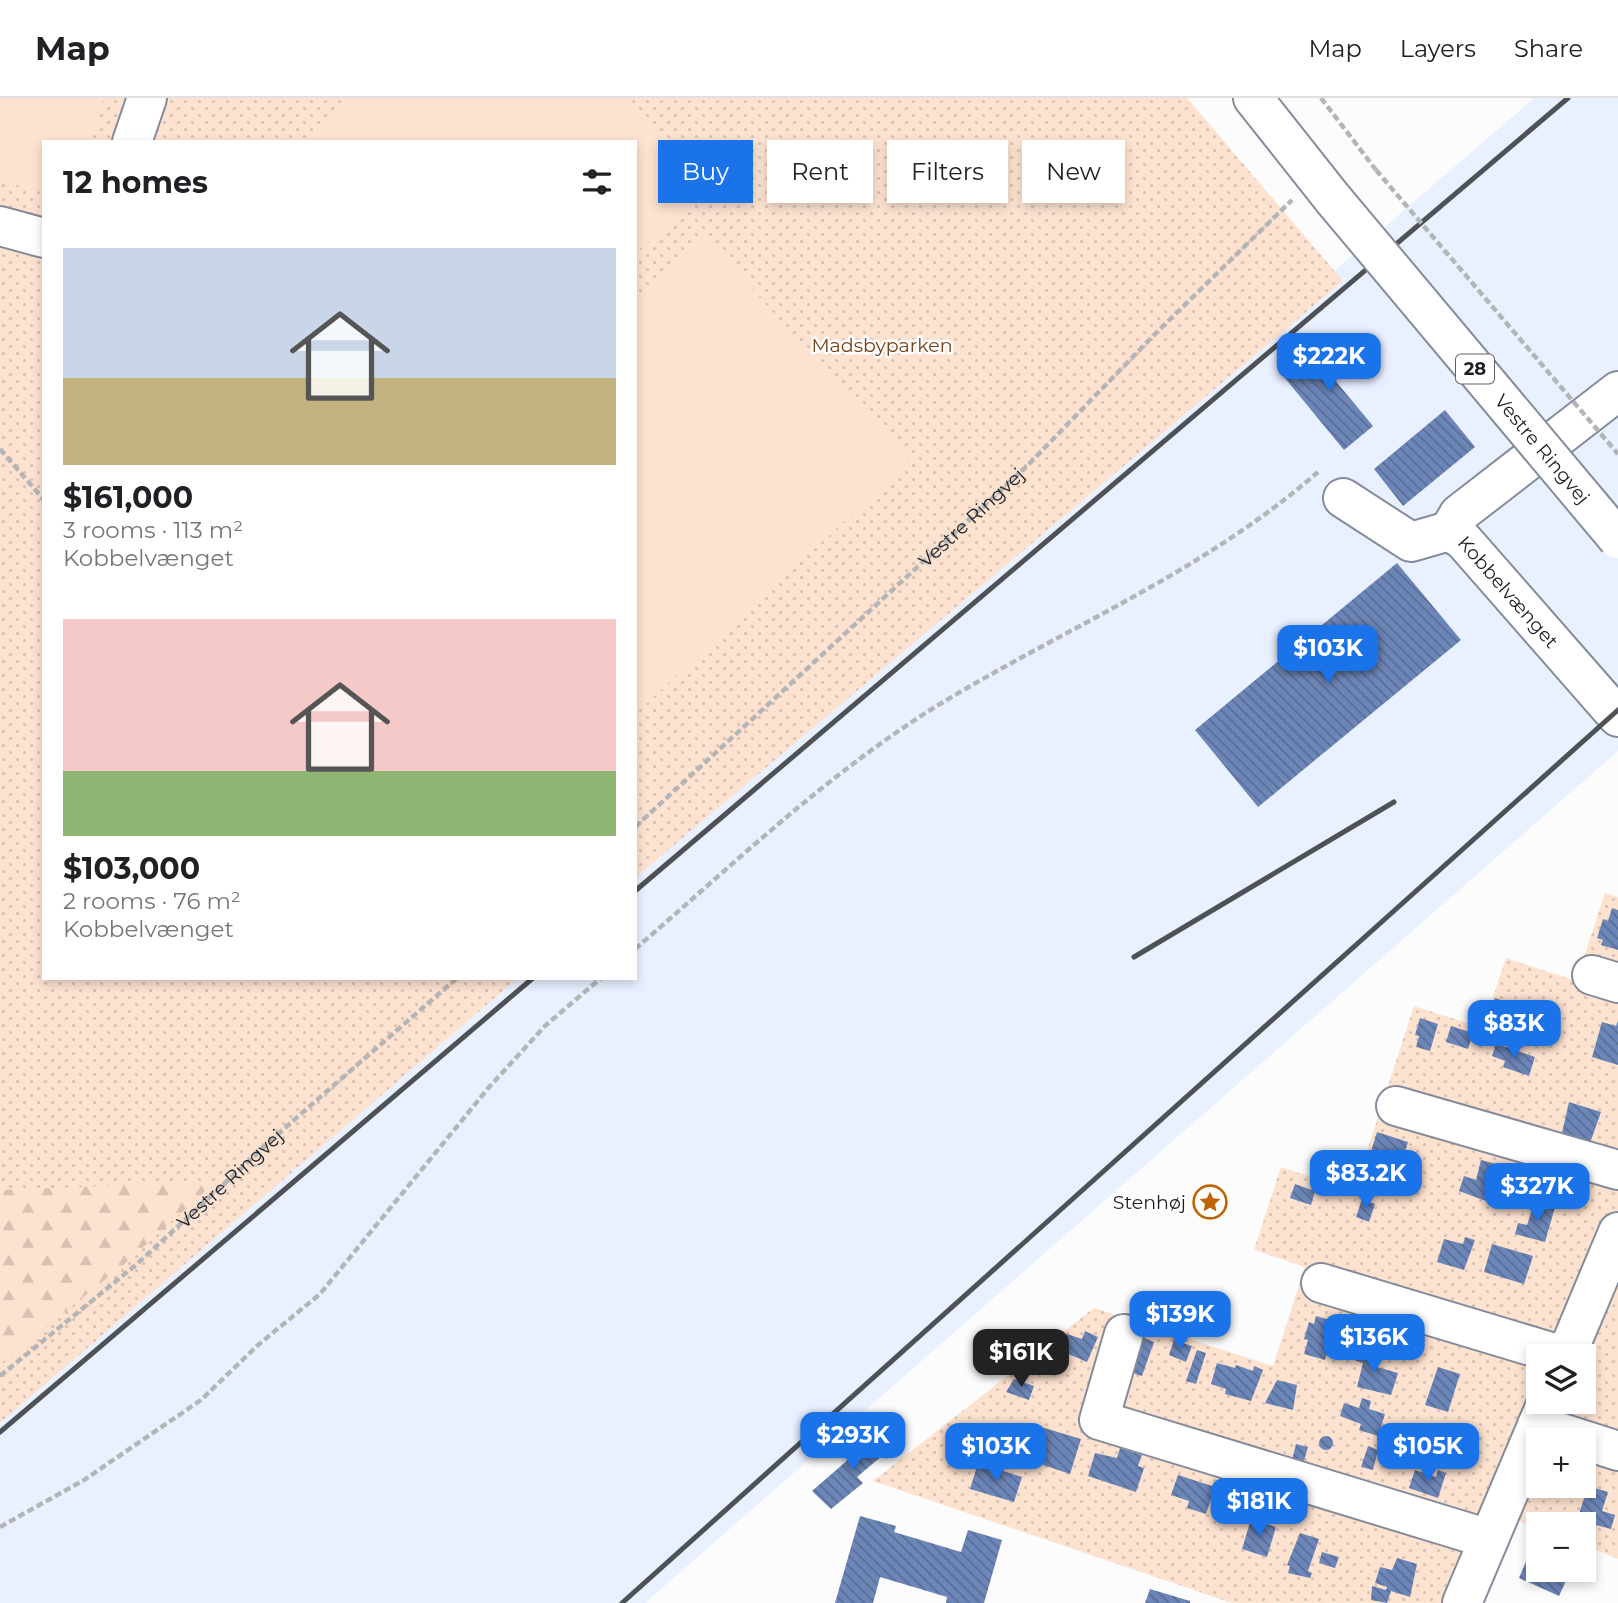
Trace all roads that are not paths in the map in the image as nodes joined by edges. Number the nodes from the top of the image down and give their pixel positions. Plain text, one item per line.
1 (147, 98) edge
2 (1253, 98) edge
3 (133, 140) edge
4 (0, 226) edge
5 (42, 237) edge
6 (1618, 391) edge
7 (1331, 484) road end
8 (1449, 531) junction
9 (1618, 538) edge
10 (1618, 717) edge
11 (1396, 1106) dead end
12 (1618, 1171) edge
13 (1617, 1238) edge
14 (1321, 1283) dead end
15 (1124, 1334) dead end
16 (1526, 1344) edge
17 (1570, 1344) edge
18 (1542, 1414) edge
19 (1618, 1451) edge
20 (1489, 1539) junction
21 (1462, 1603) edge

1 - 3 street
2 - 9 street, Vestre Ringvej / 28, bridge
4 - 5 street
6 - 8 street
7 - 8 street, Kobbelvænget
8 - 10 street, Kobbelvænget
11 - 12 street
13 - 17 street
14 - 16 street
15 - 20 street
18 - 19 street
18 - 20 street
20 - 21 street

